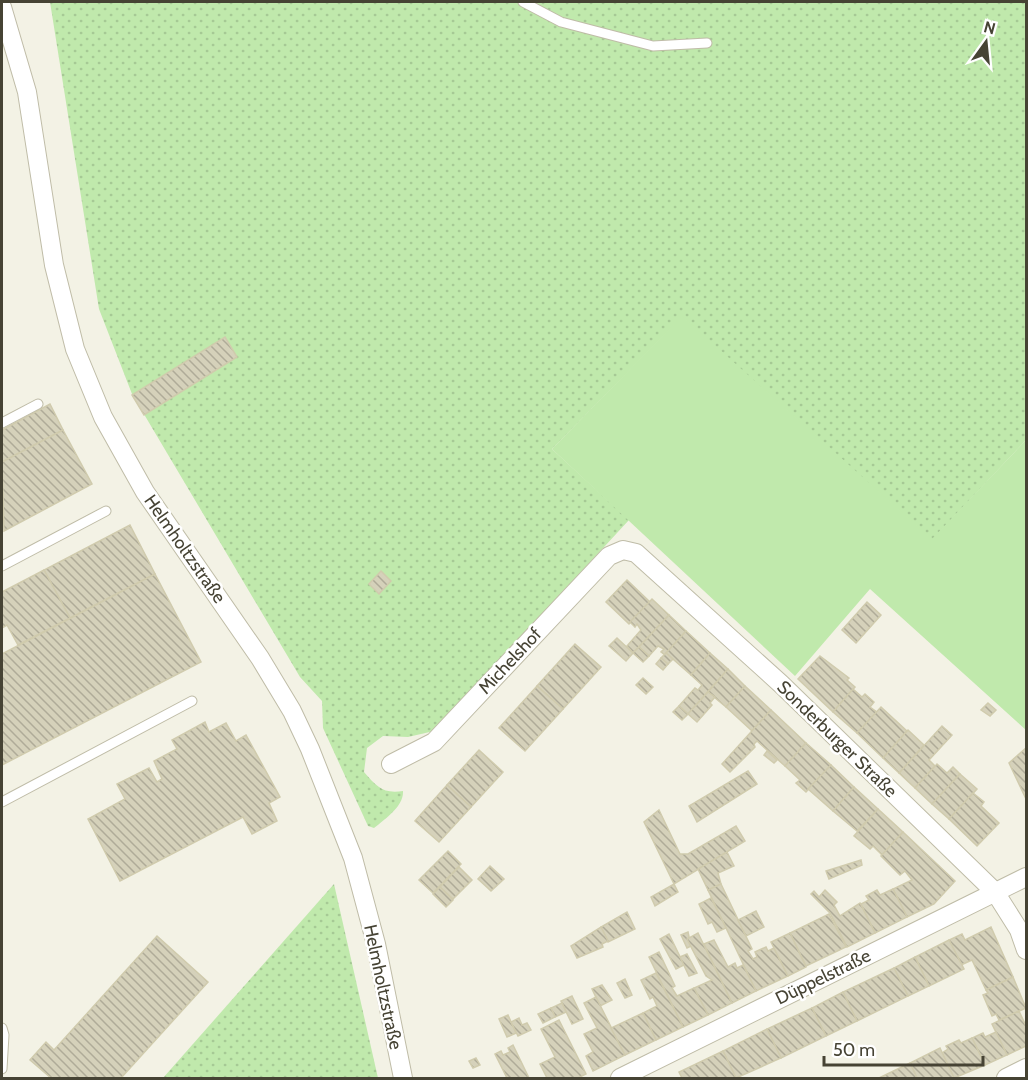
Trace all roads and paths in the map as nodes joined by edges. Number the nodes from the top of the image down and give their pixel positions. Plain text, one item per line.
1 (523, 2) edge
2 (2, 7) edge
3 (707, 43) dead end
4 (38, 404) dead end
5 (2, 423) edge
6 (106, 511) dead end
7 (623, 550) joint
8 (2, 566) edge
9 (192, 700) dead end
10 (391, 764) dead end
11 (2, 802) edge
12 (1026, 877) edge
13 (995, 892) junction
14 (1026, 950) edge
15 (2, 1028) edge
16 (1026, 1068) edge
17 (2, 1069) edge
18 (403, 1078) edge
19 (620, 1078) edge
20 (1006, 1078) edge

1 - 3 lane
2 - 18 street, Helmholtzstraße
4 - 5 lane
6 - 8 lane
7 - 10 street, Michelshof
7 - 13 street, Sonderburger Straße
9 - 11 lane
12 - 13 street, Düppelstraße
13 - 14 street, Sonderburger Straße
13 - 19 street, Düppelstraße
15 - 17 lane
16 - 20 street

